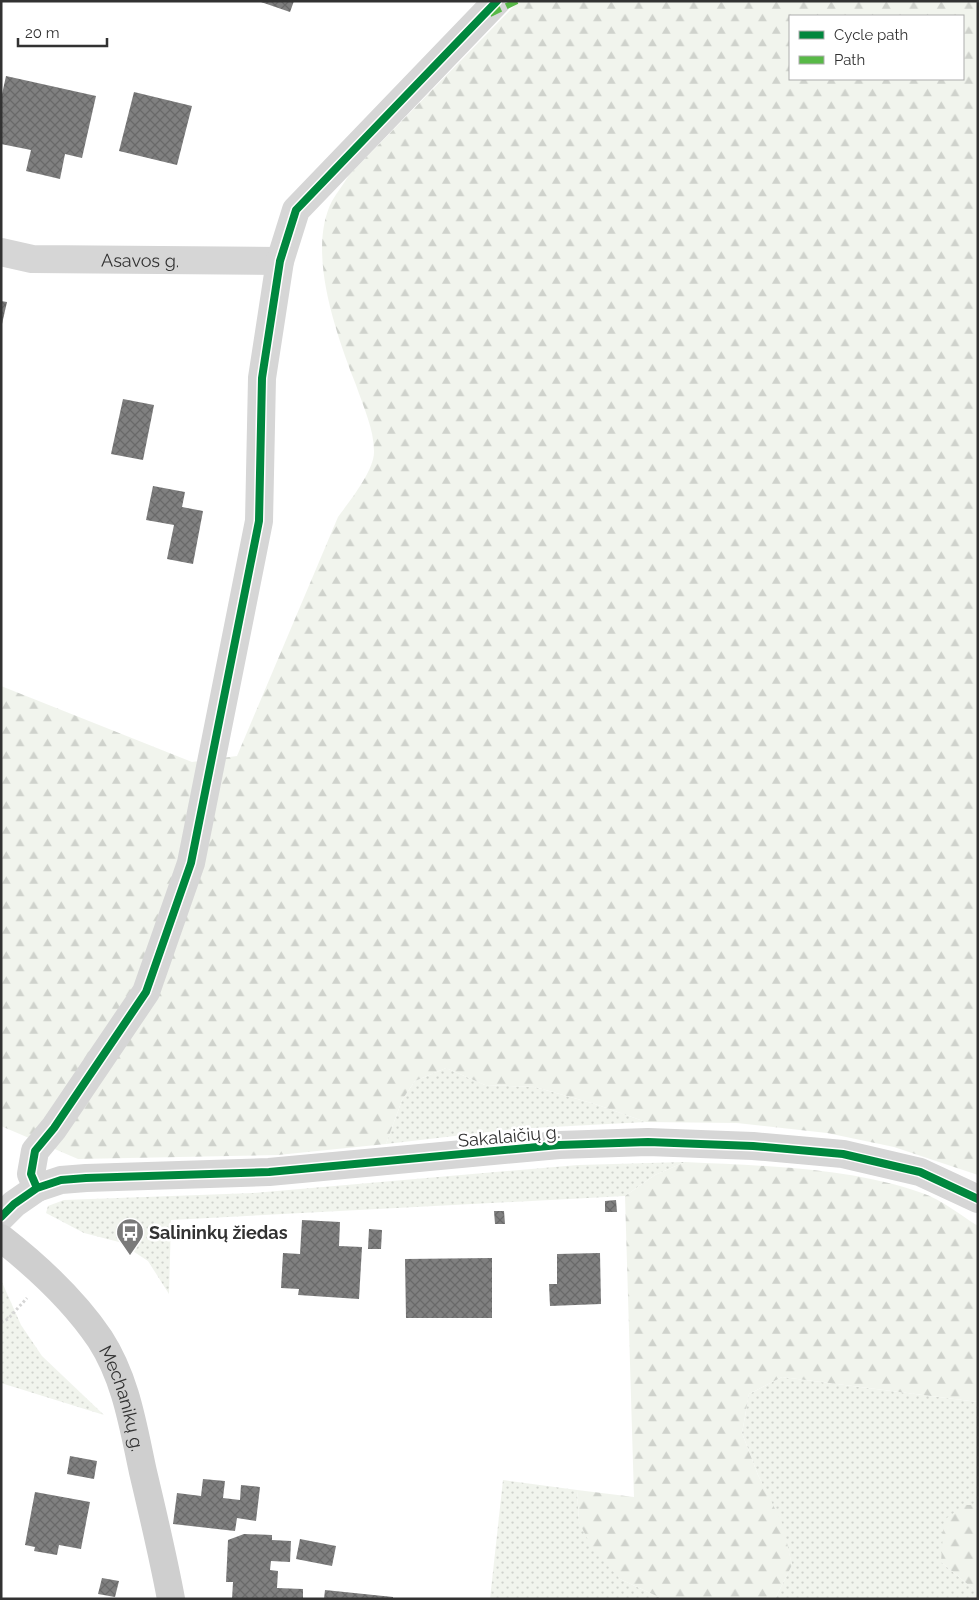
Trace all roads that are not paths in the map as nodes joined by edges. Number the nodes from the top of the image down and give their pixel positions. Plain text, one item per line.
1 (497, 1) edge
2 (1, 252) edge
3 (280, 261) junction
4 (37, 1188) junction
5 (978, 1199) edge
6 (1, 1217) edge
7 (1, 1238) edge
8 (171, 1599) edge

1 - 3 street
2 - 3 street, Asavos g.
3 - 4 street
4 - 5 street, Sakalaičių g.
4 - 6 street, Sakalaičių g.
7 - 8 main road, Mechanikų g.

